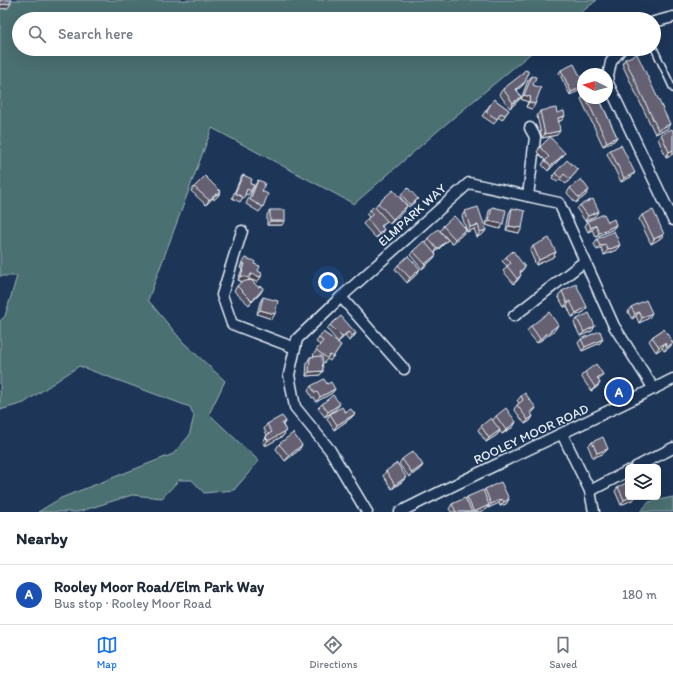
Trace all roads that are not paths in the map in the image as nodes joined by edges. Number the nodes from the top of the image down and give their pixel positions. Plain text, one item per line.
1 (673, 17) edge
2 (661, 20) edge
3 (616, 56) edge
4 (658, 56) edge
5 (673, 89) edge
6 (530, 128) dead end
7 (528, 196) junction
8 (673, 220) edge
9 (242, 231) dead end
10 (585, 261) junction
11 (341, 297) junction
12 (514, 316) dead end
13 (295, 348) junction
14 (404, 369) dead end
15 (673, 379) edge
16 (654, 389) junction
17 (562, 434) junction
18 (673, 448) edge
19 (642, 464) edge
20 (625, 473) edge
21 (590, 491) junction
22 (367, 512) edge
23 (400, 512) edge
24 (594, 512) edge

1 - 2 street
3 - 8 street
4 - 5 lane
6 - 7 street
7 - 10 street, ELMPARK WAY
7 - 11 street, ELMPARK WAY
9 - 13 street
10 - 12 street
10 - 16 street, ELMPARK WAY
11 - 13 street, ELMPARK WAY
11 - 14 street
13 - 22 street, ELMPARK WAY
15 - 16 street, ROOLEY MOOR ROAD
16 - 17 street, ROOLEY MOOR ROAD
17 - 21 street
17 - 23 street, ROOLEY MOOR ROAD
18 - 19 street
20 - 21 street
21 - 24 street

